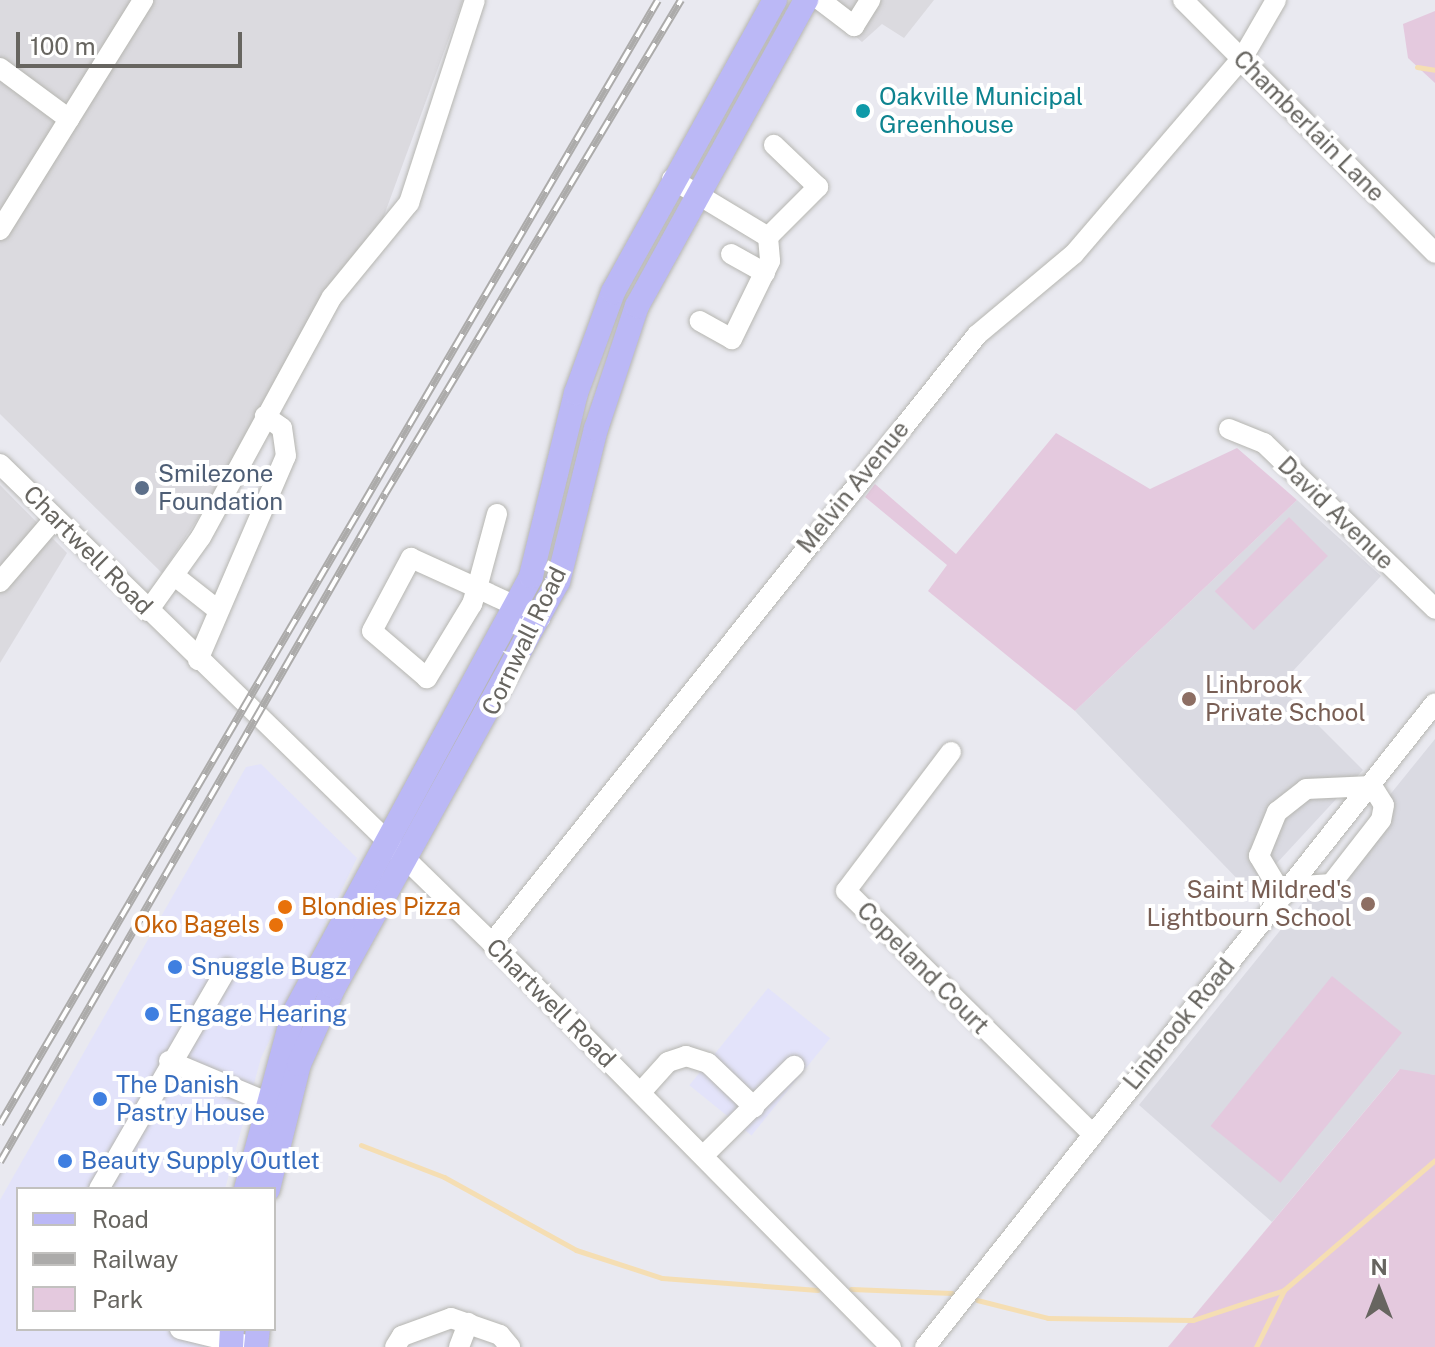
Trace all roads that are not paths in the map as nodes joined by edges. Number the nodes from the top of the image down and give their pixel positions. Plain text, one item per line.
1 (143, 0) edge
2 (475, 0) edge
3 (775, 0) edge
4 (806, 0) edge
5 (870, 0) edge
6 (1183, 0) edge
7 (1276, 0) edge
8 (825, 4) edge
9 (1243, 57) junction
10 (0, 68) edge
11 (69, 119) junction
12 (774, 145) dead end
13 (672, 179) junction
14 (696, 194) junction
15 (0, 230) edge
16 (768, 237) junction
17 (1435, 253) edge
18 (731, 254) dead end
19 (765, 273) junction
20 (700, 321) dead end
21 (265, 416) junction
22 (1229, 429) dead end
23 (0, 464) edge
24 (497, 514) dead end
25 (55, 518) junction
26 (176, 577) junction
27 (0, 582) edge
28 (477, 588) junction
29 (518, 607) junction
30 (1435, 609) edge
31 (218, 610) junction
32 (148, 611) junction
33 (540, 618) junction
34 (198, 660) junction
35 (1435, 703) edge
36 (951, 752) dead end
37 (1372, 786) junction
38 (386, 844) junction
39 (404, 861) junction
40 (1286, 892) junction
41 (492, 943) junction
42 (227, 968) dead end
43 (169, 1061) junction
44 (794, 1066) dead end
45 (641, 1092) junction
46 (267, 1102) junction
47 (754, 1107) junction
48 (1092, 1134) junction
49 (704, 1155) junction
50 (100, 1187) edge
51 (246, 1187) edge
52 (268, 1187) edge
53 (468, 1323) junction
54 (189, 1331) edge
55 (231, 1340) edge
56 (256, 1346) edge
57 (395, 1347) edge
58 (459, 1347) edge
59 (510, 1347) edge
60 (891, 1347) edge
61 (925, 1347) edge

1 - 11 street
2 - 21 street
3 - 13 main road, Cornwall Road
4 - 14 main road, Cornwall Road
5 - 8 street
6 - 9 street, Chamberlain Lane
7 - 9 street, Melvin Avenue
9 - 17 street, Chamberlain Lane
9 - 41 street, Melvin Avenue
10 - 11 street
11 - 15 street
12 - 16 street
13 - 14 street
13 - 29 main road, Cornwall Road
14 - 16 street
14 - 33 main road, Cornwall Road
16 - 19 street
18 - 19 street
19 - 20 street
21 - 26 street
21 - 31 street
22 - 30 street, David Avenue
23 - 25 street, Chartwell Road
24 - 28 street
25 - 27 street
25 - 32 street, Chartwell Road
26 - 31 street
26 - 32 street
28 - 28 street
28 - 29 street
29 - 33 street
29 - 38 main road, Cornwall Road
31 - 34 street
32 - 34 street, Chartwell Road
33 - 39 main road, Cornwall Road
34 - 38 street, Chartwell Road
35 - 37 street, Linbrook Road
36 - 48 street, Copeland Court
37 - 40 street, Linbrook Road
37 - 40 street
37 - 40 street
38 - 39 street, Chartwell Road
38 - 46 main road, Cornwall Road
39 - 41 street, Chartwell Road
39 - 52 main road, Cornwall Road
40 - 48 street, Linbrook Road
41 - 45 street, Chartwell Road
42 - 43 street
43 - 46 street
43 - 50 street
44 - 47 street
45 - 47 street
45 - 49 street, Chartwell Road
46 - 51 main road, Cornwall Road
47 - 49 street
48 - 61 street, Linbrook Road
49 - 60 street, Chartwell Road
53 - 57 street
53 - 58 street
53 - 59 street
54 - 55 street
55 - 56 street

